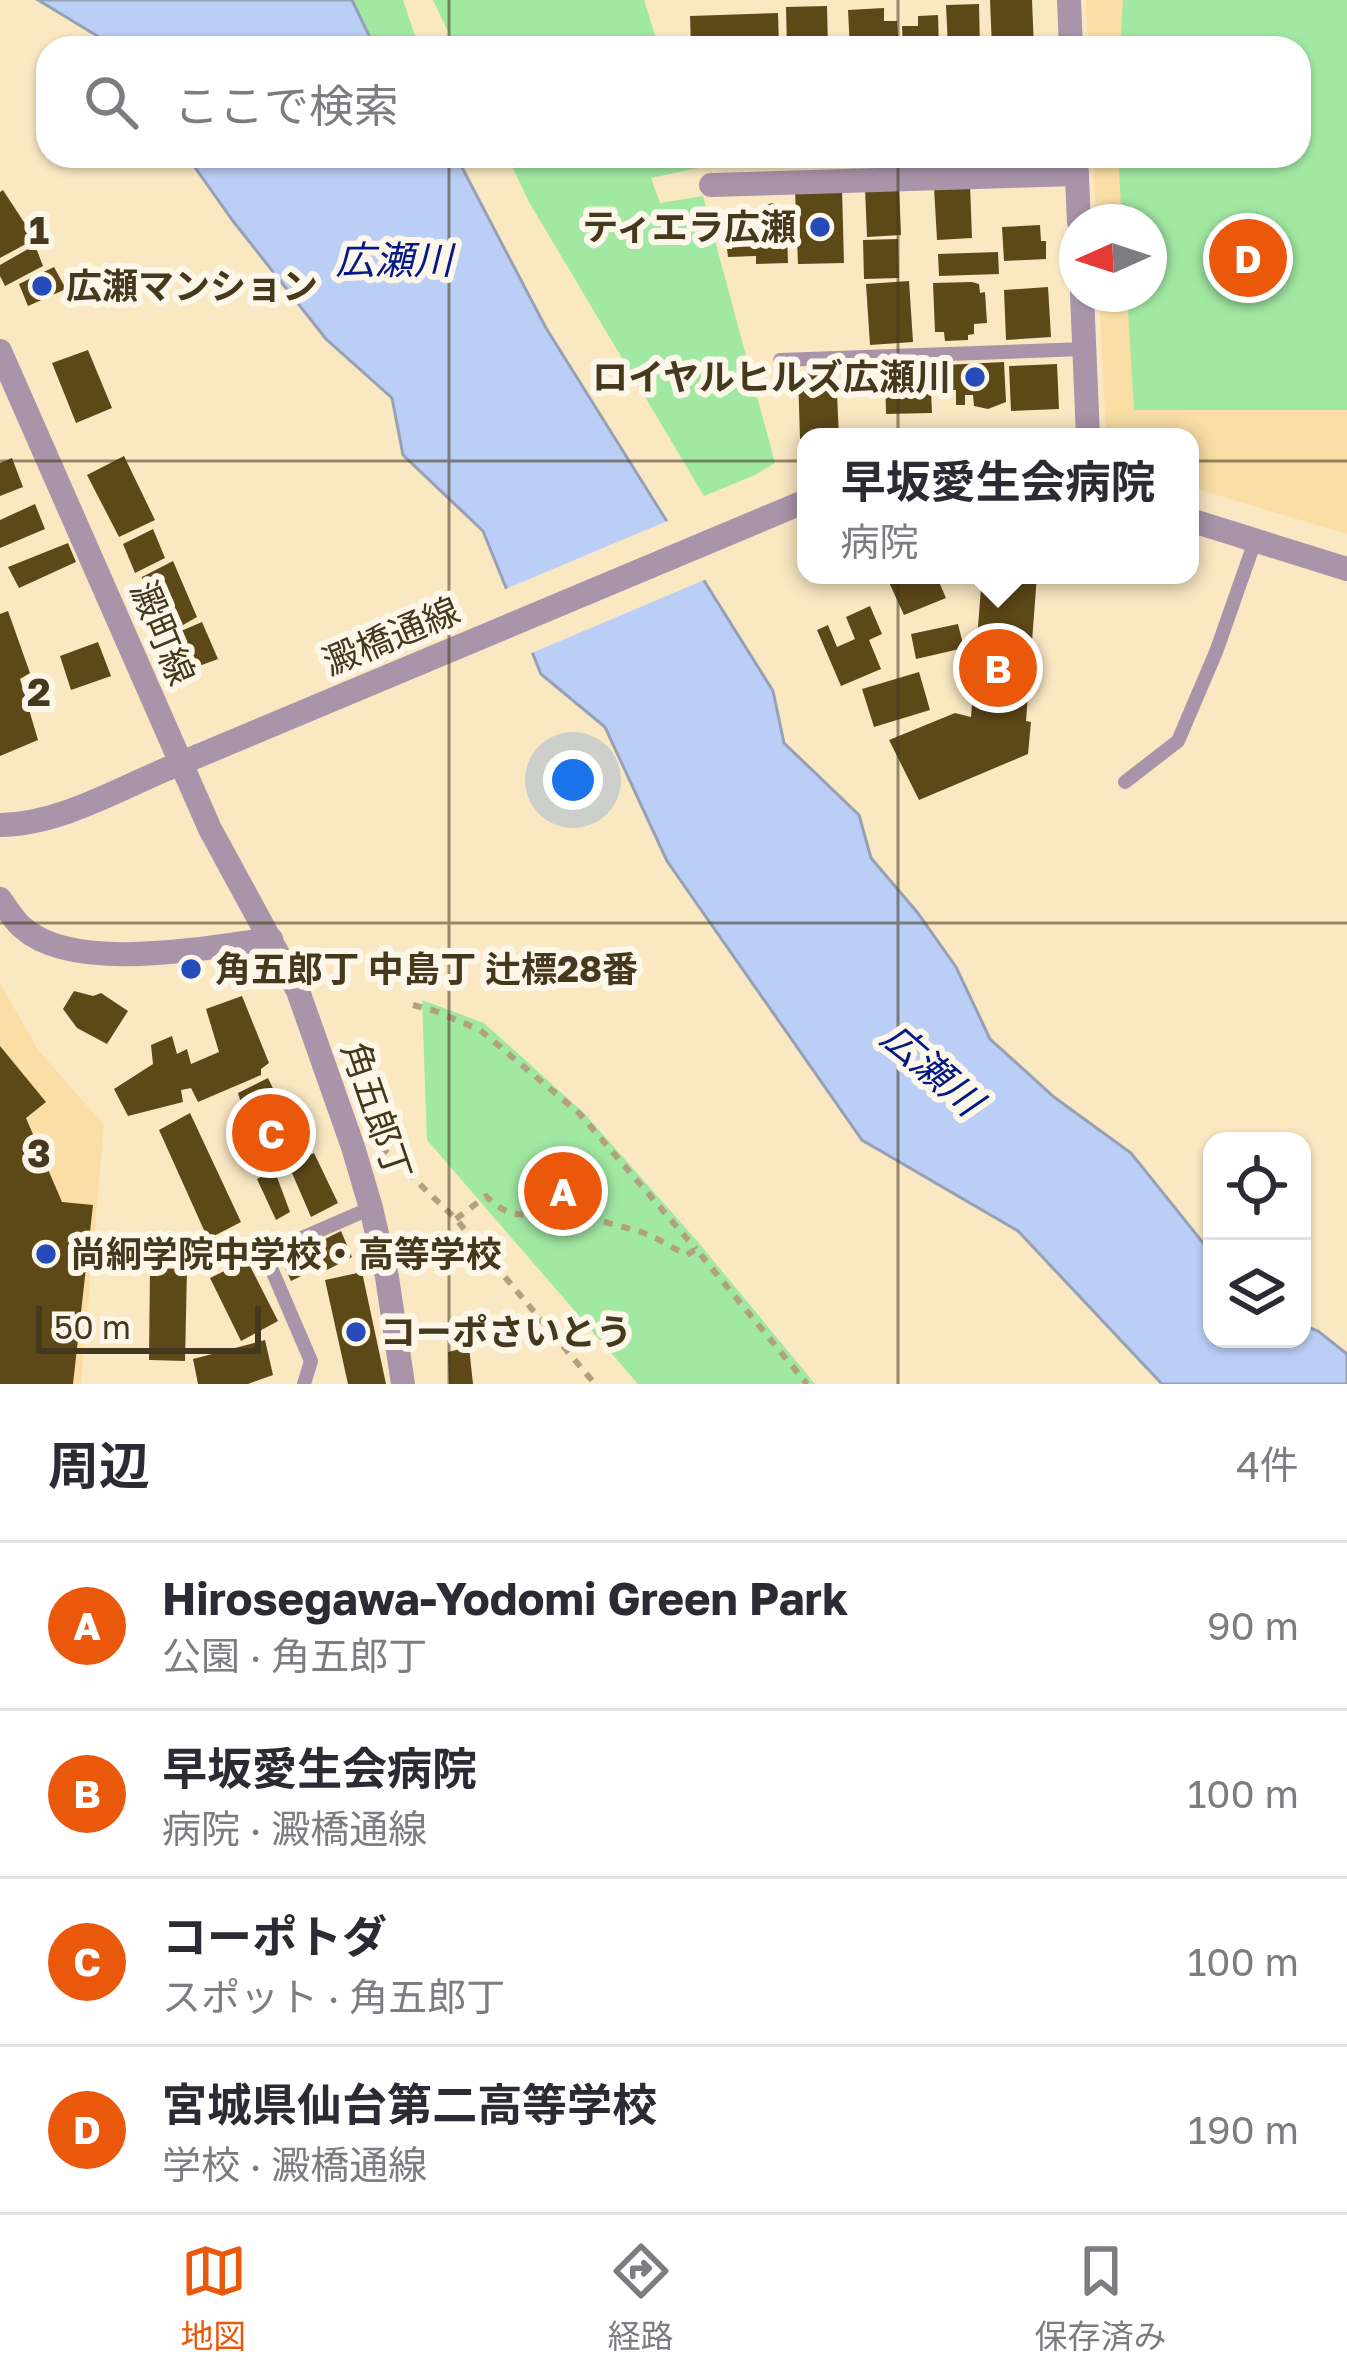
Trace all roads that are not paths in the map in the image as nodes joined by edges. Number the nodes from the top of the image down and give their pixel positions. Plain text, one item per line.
1 (1069, 0) edge
2 (1070, 36) edge
3 (1022, 168) edge
4 (1077, 168) edge
5 (711, 185) dead end
6 (1078, 204) edge
7 (1083, 312) edge
8 (1084, 349) junction
9 (0, 351) edge
10 (780, 360) dead end
11 (1088, 428) edge
12 (797, 504) edge
13 (1199, 523) edge
14 (1255, 541) junction
15 (1347, 569) edge
16 (1125, 782) dead end
17 (0, 825) edge
18 (0, 899) edge
19 (271, 939) junction
20 (371, 1208) junction
21 (304, 1384) edge
22 (403, 1384) edge

1 - 2 street
3 - 5 street
4 - 6 street
7 - 8 street
8 - 10 lane
8 - 11 street
9 - 19 street, 澱町線
12 - 17 street, 澱橋通線, bridge
13 - 14 street
14 - 15 street
14 - 16 lane
18 - 19 street
19 - 20 street, 角五郎丁
20 - 21 lane
20 - 22 street, 角五郎丁

